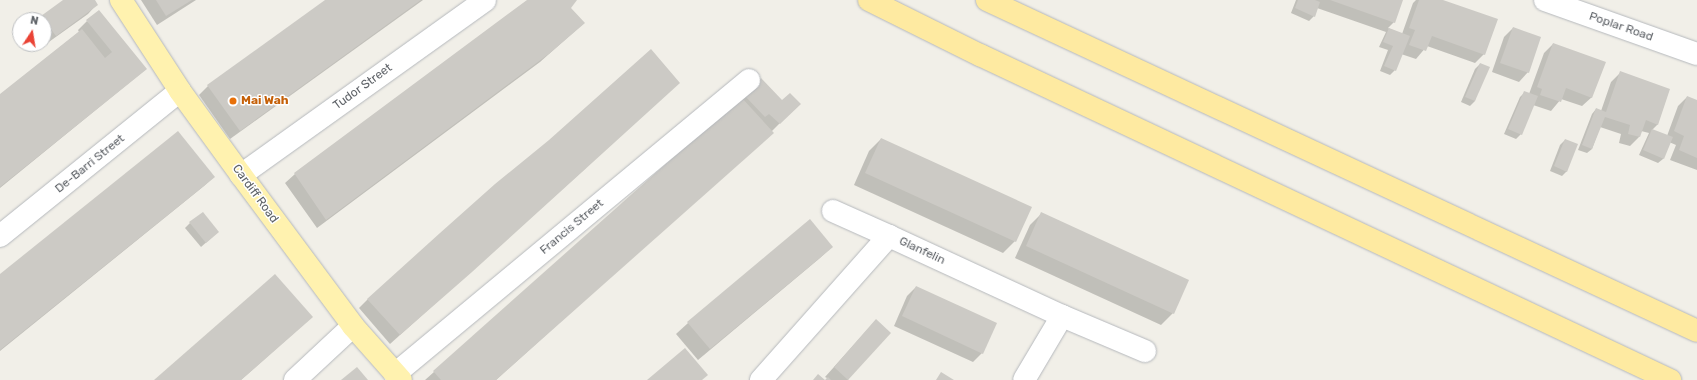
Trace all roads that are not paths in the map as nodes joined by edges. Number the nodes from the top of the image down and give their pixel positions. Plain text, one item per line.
1 (121, 0) edge
2 (485, 0) edge
3 (869, 0) edge
4 (987, 0) edge
5 (1545, 0) edge
6 (1697, 54) edge
7 (749, 80) dead end
8 (180, 91) junction
9 (241, 175) junction
10 (833, 211) dead end
11 (0, 236) edge
12 (889, 236) junction
13 (1062, 316) junction
14 (352, 326) junction
15 (1697, 331) edge
16 (1145, 352) dead end
17 (398, 377) edge
18 (295, 380) edge
19 (761, 380) edge
20 (1024, 380) edge
21 (1670, 380) edge

1 - 8 main road, Cardiff Road
2 - 9 street, Tudor Street
3 - 21 highway
4 - 15 highway
5 - 6 street, Poplar Road
7 - 17 street, Francis Street
8 - 9 main road, Cardiff Road
8 - 11 street, De-Barri Street
9 - 14 main road, Cardiff Road
10 - 12 street
12 - 13 street, Glanfelin
12 - 19 street, Glanfelin
13 - 16 street, Glanfelin
13 - 20 street
14 - 17 main road, Cardiff Road
14 - 18 street

